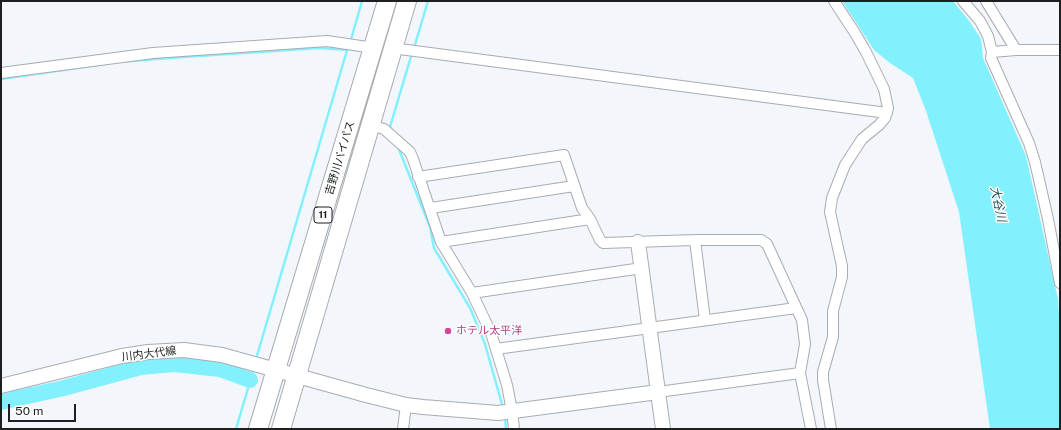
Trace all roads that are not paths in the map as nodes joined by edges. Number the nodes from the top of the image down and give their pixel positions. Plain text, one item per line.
1 (387, 1) edge
2 (407, 1) edge
3 (834, 1) edge
4 (963, 1) edge
5 (986, 1) edge
6 (368, 46) junction
7 (400, 48) junction
8 (1016, 50) junction
9 (1060, 50) edge
10 (992, 52) junction
11 (1, 73) edge
12 (887, 113) junction
13 (377, 127) junction
14 (418, 177) junction
15 (574, 186) junction
16 (431, 208) junction
17 (590, 219) junction
18 (695, 240) junction
19 (441, 242) junction
20 (638, 242) junction
21 (642, 268) junction
22 (1060, 283) edge
23 (472, 293) junction
24 (796, 308) junction
25 (705, 320) junction
26 (650, 327) junction
27 (496, 349) junction
28 (271, 369) junction
29 (800, 373) junction
30 (297, 376) junction
31 (1, 386) edge
32 (658, 392) junction
33 (406, 405) junction
34 (506, 412) junction
35 (258, 429) edge
36 (281, 429) edge
37 (403, 429) edge
38 (514, 429) edge
39 (663, 429) edge
40 (811, 429) edge
41 (831, 429) edge

1 - 6 highway, 吉野川バイパス / 11
2 - 7 highway, 吉野川バイパス / 11
3 - 12 street
4 - 10 street
5 - 8 street
6 - 11 street
6 - 28 highway, 吉野川バイパス / 11
7 - 12 street
7 - 13 highway, 吉野川バイパス / 11
8 - 9 street
8 - 10 street
10 - 22 street
12 - 41 street
13 - 14 street
13 - 30 highway, 吉野川バイパス / 11
14 - 15 street
14 - 16 street
15 - 16 street
15 - 17 street
16 - 19 street
17 - 19 street
17 - 20 street
18 - 20 street
18 - 24 street
18 - 25 street
19 - 23 street
20 - 21 street
21 - 23 street
21 - 26 street
23 - 27 street
24 - 25 street
24 - 29 street
25 - 26 street
26 - 27 street
26 - 32 street
27 - 34 street
28 - 30 street, 川内大代線
28 - 31 street, 川内大代線
28 - 35 highway, 吉野川バイパス / 11
29 - 32 street
29 - 40 street
30 - 33 street, 川内大代線
30 - 36 highway, 吉野川バイパス / 11
32 - 34 street, 川内大代線
32 - 39 street
33 - 34 street, 川内大代線
33 - 37 street
34 - 38 street

